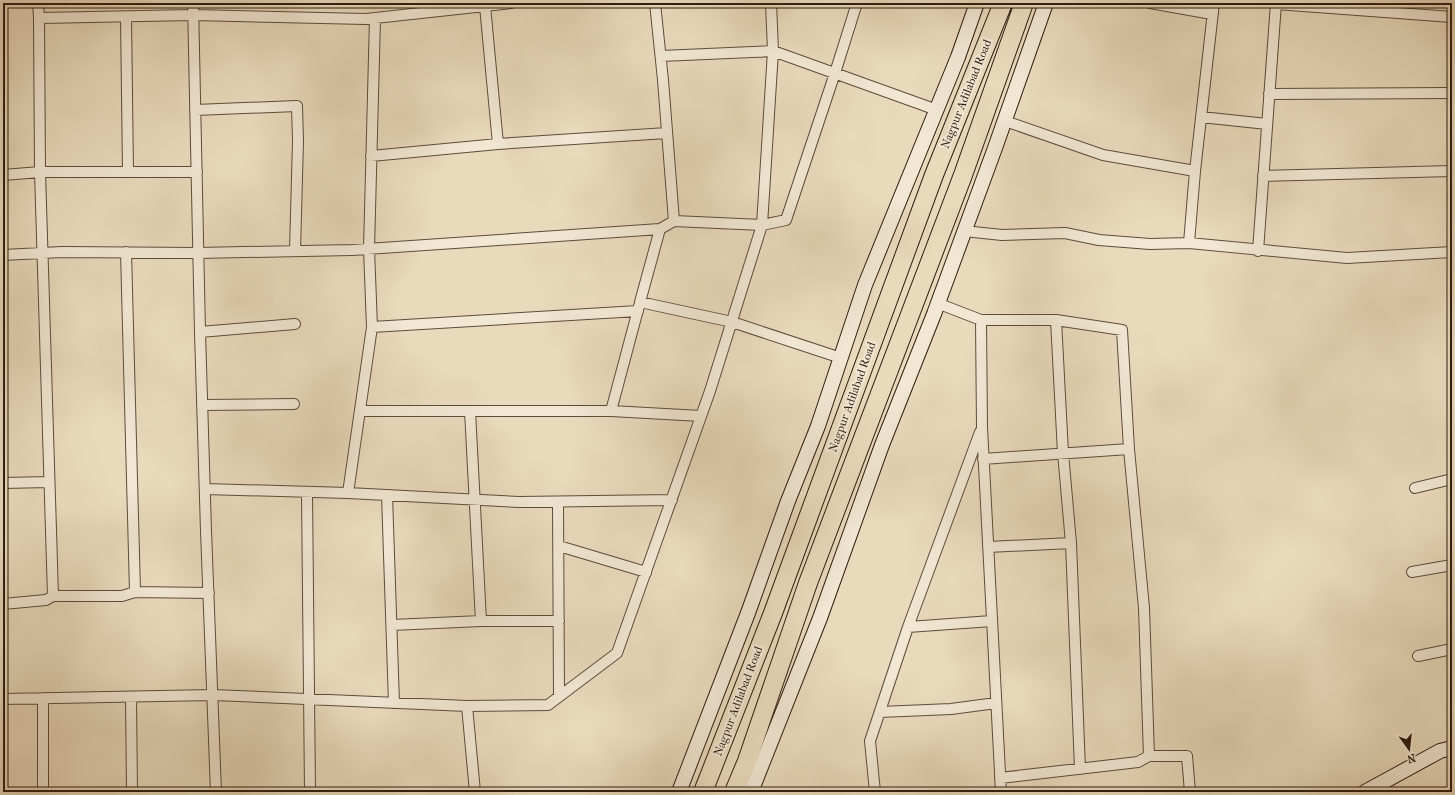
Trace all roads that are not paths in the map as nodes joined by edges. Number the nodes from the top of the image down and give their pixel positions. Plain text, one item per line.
1 (38, 3) edge
2 (193, 3) edge
3 (511, 3) edge
4 (655, 3) edge
5 (771, 3) edge
6 (857, 3) edge
7 (977, 3) edge
8 (1003, 3) edge
9 (1024, 3) edge
10 (1046, 3) edge
11 (1150, 3) edge
12 (1214, 3) edge
13 (485, 4) edge
14 (1276, 4) edge
15 (1212, 14) junction
16 (193, 15) junction
17 (126, 17) junction
18 (1452, 17) edge
19 (39, 18) junction
20 (375, 18) junction
21 (773, 51) junction
22 (661, 56) junction
23 (835, 73) junction
24 (1452, 93) edge
25 (1269, 94) junction
26 (196, 110) junction
27 (937, 110) junction
28 (1201, 117) junction
29 (1005, 121) junction
30 (1267, 124) junction
31 (668, 133) junction
32 (498, 144) junction
33 (371, 156) junction
34 (914, 167) junction
35 (1195, 171) junction
36 (1452, 171) edge
37 (40, 172) junction
38 (128, 172) junction
39 (197, 172) junction
40 (3, 175) edge
41 (934, 175) junction
42 (1263, 176) junction
43 (674, 221) junction
44 (762, 225) junction
45 (660, 229) junction
46 (964, 231) junction
47 (1189, 243) junction
48 (369, 249) junction
49 (296, 251) junction
50 (1258, 251) junction
51 (126, 252) junction
52 (198, 252) junction
53 (1452, 252) edge
54 (42, 253) junction
55 (3, 255) edge
56 (938, 303) junction
57 (639, 306) junction
58 (981, 320) junction
59 (1056, 320) junction
60 (732, 322) junction
61 (295, 324) dead end
62 (372, 327) junction
63 (200, 332) junction
64 (841, 358) junction
65 (294, 404) dead end
66 (202, 405) junction
67 (360, 411) junction
68 (470, 411) junction
69 (611, 411) junction
70 (702, 416) junction
71 (982, 427) junction
72 (1129, 449) junction
73 (1064, 453) junction
74 (983, 459) junction
75 (1452, 480) edge
76 (49, 482) junction
77 (3, 483) edge
78 (1415, 488) dead end
79 (205, 489) junction
80 (307, 492) junction
81 (348, 493) junction
82 (388, 495) junction
83 (475, 500) junction
84 (672, 500) junction
85 (558, 502) junction
86 (1071, 543) junction
87 (559, 546) junction
88 (988, 547) junction
89 (1452, 565) edge
90 (1412, 572) dead end
91 (646, 573) junction
92 (135, 592) junction
93 (209, 593) junction
94 (53, 596) junction
95 (3, 604) edge
96 (481, 621) junction
97 (559, 621) junction
98 (992, 621) junction
99 (392, 625) junction
100 (908, 627) junction
101 (1452, 649) edge
102 (1418, 656) dead end
103 (213, 695) junction
104 (559, 696) junction
105 (131, 697) junction
106 (43, 698) junction
107 (3, 699) edge
108 (309, 699) junction
109 (394, 703) junction
110 (996, 703) junction
111 (467, 706) junction
112 (880, 712) junction
113 (1452, 748) edge
114 (1149, 756) junction
115 (1080, 769) junction
116 (1000, 778) junction
117 (1367, 791) edge
118 (43, 792) edge
119 (132, 792) edge
120 (216, 792) edge
121 (310, 792) edge
122 (475, 792) edge
123 (679, 792) edge
124 (703, 792) edge
125 (734, 792) edge
126 (750, 792) edge
127 (875, 792) edge
128 (1001, 792) edge
129 (1190, 792) edge

1 - 19 street
2 - 16 street
3 - 13 street
4 - 22 street
5 - 21 street
6 - 23 street
7 - 27 street
8 - 41 highway, Nagpur Adilabad Road
9 - 125 highway, Nagpur Adilabad Road
10 - 29 street
11 - 15 street
12 - 15 street
13 - 20 street
13 - 32 street
14 - 18 street
14 - 25 street
15 - 28 street
16 - 17 street
16 - 20 street
16 - 26 street
17 - 19 street
17 - 38 street
19 - 37 street
20 - 33 street
21 - 22 street
21 - 23 street
21 - 44 street
22 - 31 street
23 - 27 street
23 - 44 street
24 - 25 street
25 - 30 street
26 - 39 street
26 - 49 street
27 - 34 street
28 - 30 street
28 - 35 street
29 - 35 street
29 - 46 street
30 - 42 street
31 - 32 street
31 - 43 street
32 - 33 street
33 - 48 street
34 - 41 street
34 - 64 street
35 - 47 street
36 - 42 street
37 - 38 street
37 - 40 street
37 - 54 street
38 - 39 street
39 - 52 street
41 - 124 highway, Nagpur Adilabad Road
42 - 50 street
43 - 44 street
43 - 45 street
44 - 60 street
45 - 48 street
45 - 57 street
46 - 47 street
46 - 56 street
47 - 50 street
48 - 49 street
48 - 62 street
49 - 52 street
50 - 53 street
51 - 52 street
51 - 54 street
51 - 92 street
52 - 63 street
54 - 55 street
54 - 76 street
56 - 58 street
56 - 126 street
57 - 60 street
57 - 62 street
57 - 69 street
58 - 59 street
58 - 71 street
59 - 72 street
59 - 73 street
60 - 64 street
60 - 70 street
61 - 63 street
62 - 67 street
63 - 66 street
64 - 123 street
65 - 66 street
66 - 79 street
67 - 68 street
67 - 81 street
68 - 69 street
68 - 83 street
69 - 70 street
70 - 84 street
71 - 74 street
71 - 100 street
72 - 73 street
72 - 114 street
73 - 74 street
73 - 86 street
74 - 88 street
75 - 78 street
76 - 77 street
76 - 94 street
79 - 80 street
79 - 93 street
80 - 81 street
80 - 108 street
81 - 82 street
82 - 83 street
82 - 99 street
83 - 85 street
83 - 96 street
84 - 85 street
84 - 91 street
85 - 87 street
86 - 88 street
86 - 115 street
87 - 91 street
87 - 97 street
88 - 98 street
89 - 90 street
91 - 104 street
92 - 93 street
92 - 94 street
93 - 103 street
94 - 95 street
96 - 97 street
96 - 99 street
97 - 104 street
98 - 100 street
98 - 110 street
99 - 109 street
100 - 112 street
101 - 102 street
103 - 105 street
103 - 108 street
103 - 120 street
104 - 111 street
105 - 106 street
105 - 119 street
106 - 107 street
106 - 118 street
108 - 109 street
108 - 121 street
109 - 111 street
110 - 112 street
110 - 116 street
111 - 122 street
112 - 127 street
113 - 117 street
114 - 115 street
114 - 129 street
115 - 116 street
116 - 128 street

